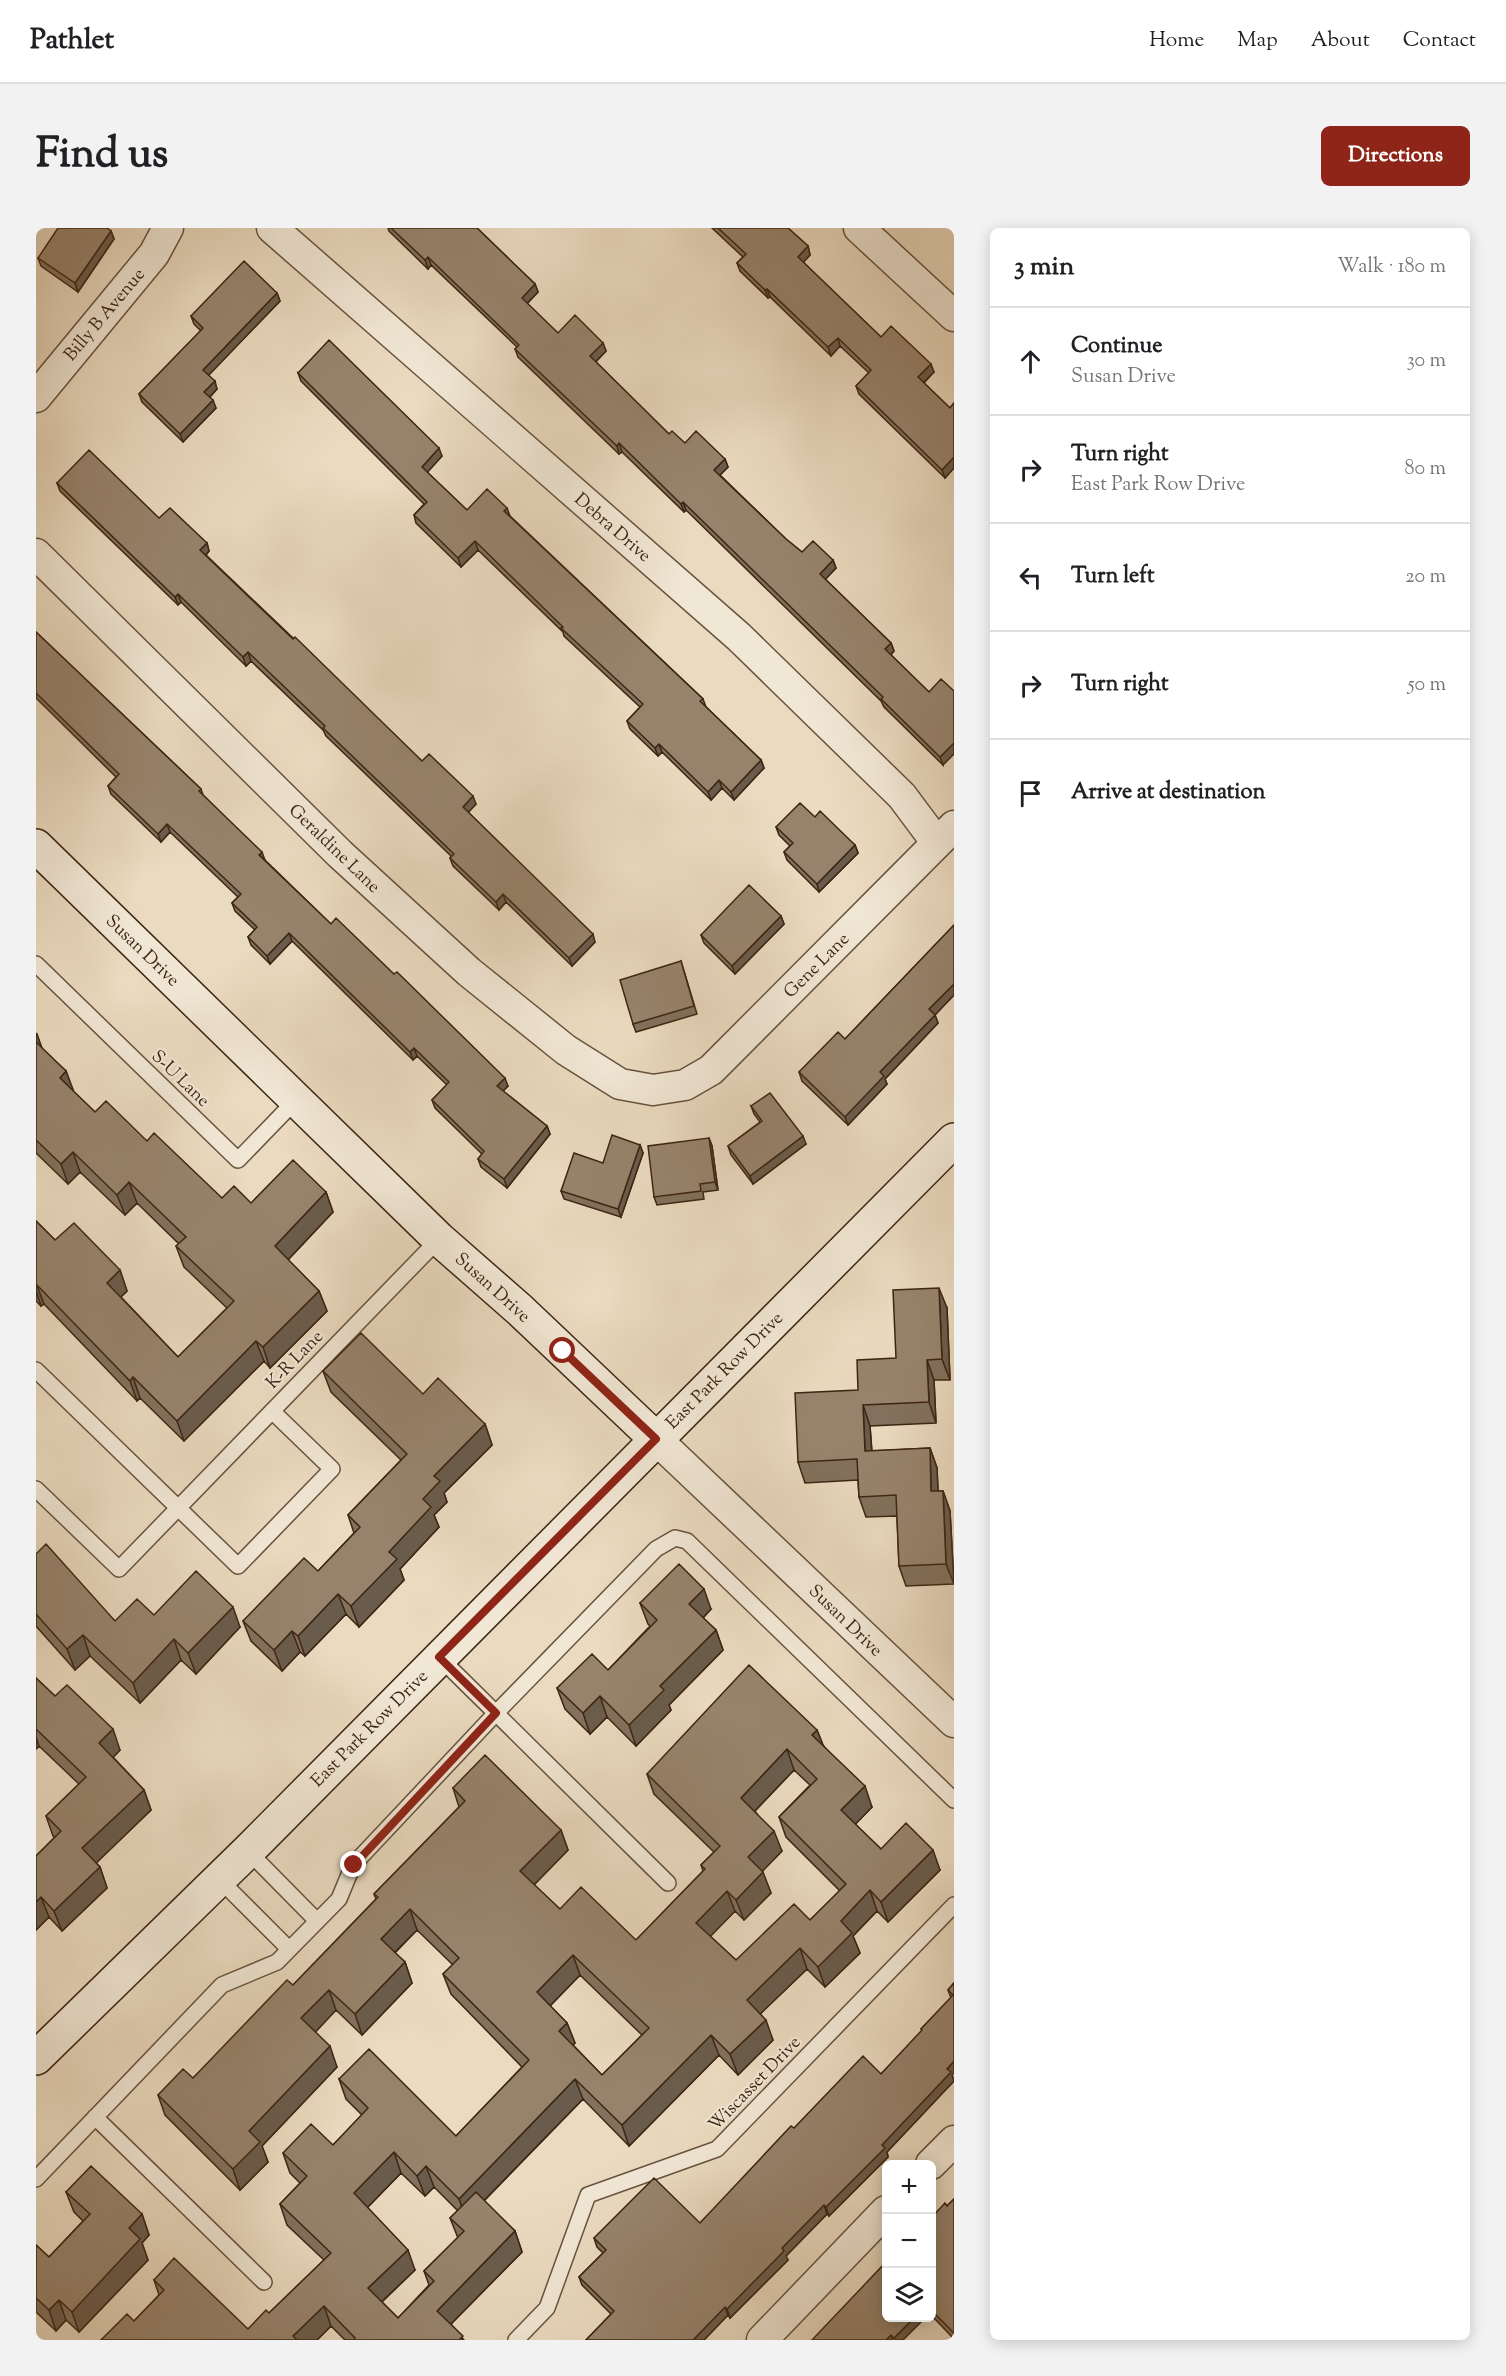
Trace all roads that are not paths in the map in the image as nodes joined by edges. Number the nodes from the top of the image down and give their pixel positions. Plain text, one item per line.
1 (168, 228) edge
2 (272, 228) edge
3 (859, 228) edge
4 (954, 316) edge
5 (36, 397) edge
6 (36, 554) edge
7 (945, 834) edge
8 (36, 846) edge
9 (36, 964) edge
10 (668, 1088) joint
11 (297, 1099) junction
12 (954, 1140) edge
13 (439, 1239) junction
14 (36, 1370) edge
15 (272, 1411) junction
16 (656, 1439) junction
17 (36, 1489) edge
18 (178, 1508) junction
19 (439, 1657) junction
20 (496, 1713) junction
21 (954, 1722) edge
22 (954, 1800) edge
23 (248, 1851) junction
24 (219, 1880) junction
25 (668, 1883) dead end
26 (954, 1905) edge
27 (317, 1921) junction
28 (289, 1950) junction
29 (36, 2058) edge
30 (95, 2117) junction
31 (954, 2141) edge
32 (935, 2160) edge
33 (36, 2179) edge
34 (883, 2214) edge
35 (264, 2282) dead end
36 (516, 2340) edge
37 (762, 2340) edge

1 - 5 street, Billy B Avenue
2 - 7 street, Debra Drive
3 - 4 street
6 - 10 street, Geraldine Lane
7 - 10 street, Gene Lane
8 - 11 main road, Susan Drive
9 - 11 lane, S-U Lane
11 - 13 main road, Susan Drive
12 - 16 main road, East Park Row Drive
13 - 15 lane, K-R Lane
13 - 16 main road, Susan Drive
14 - 18 lane
15 - 18 lane, K-R Lane
15 - 18 lane
16 - 19 main road, East Park Row Drive
16 - 21 street, Susan Drive
17 - 18 lane, K-R Lane
19 - 20 lane
19 - 23 main road, East Park Row Drive
20 - 22 lane
20 - 25 lane
20 - 27 lane
23 - 24 main road, East Park Row Drive
23 - 27 lane
24 - 28 lane
24 - 29 main road, East Park Row Drive
26 - 36 lane, Wiscasset Drive
27 - 28 lane
28 - 30 lane
30 - 33 lane
30 - 35 lane
31 - 32 street
34 - 37 street

